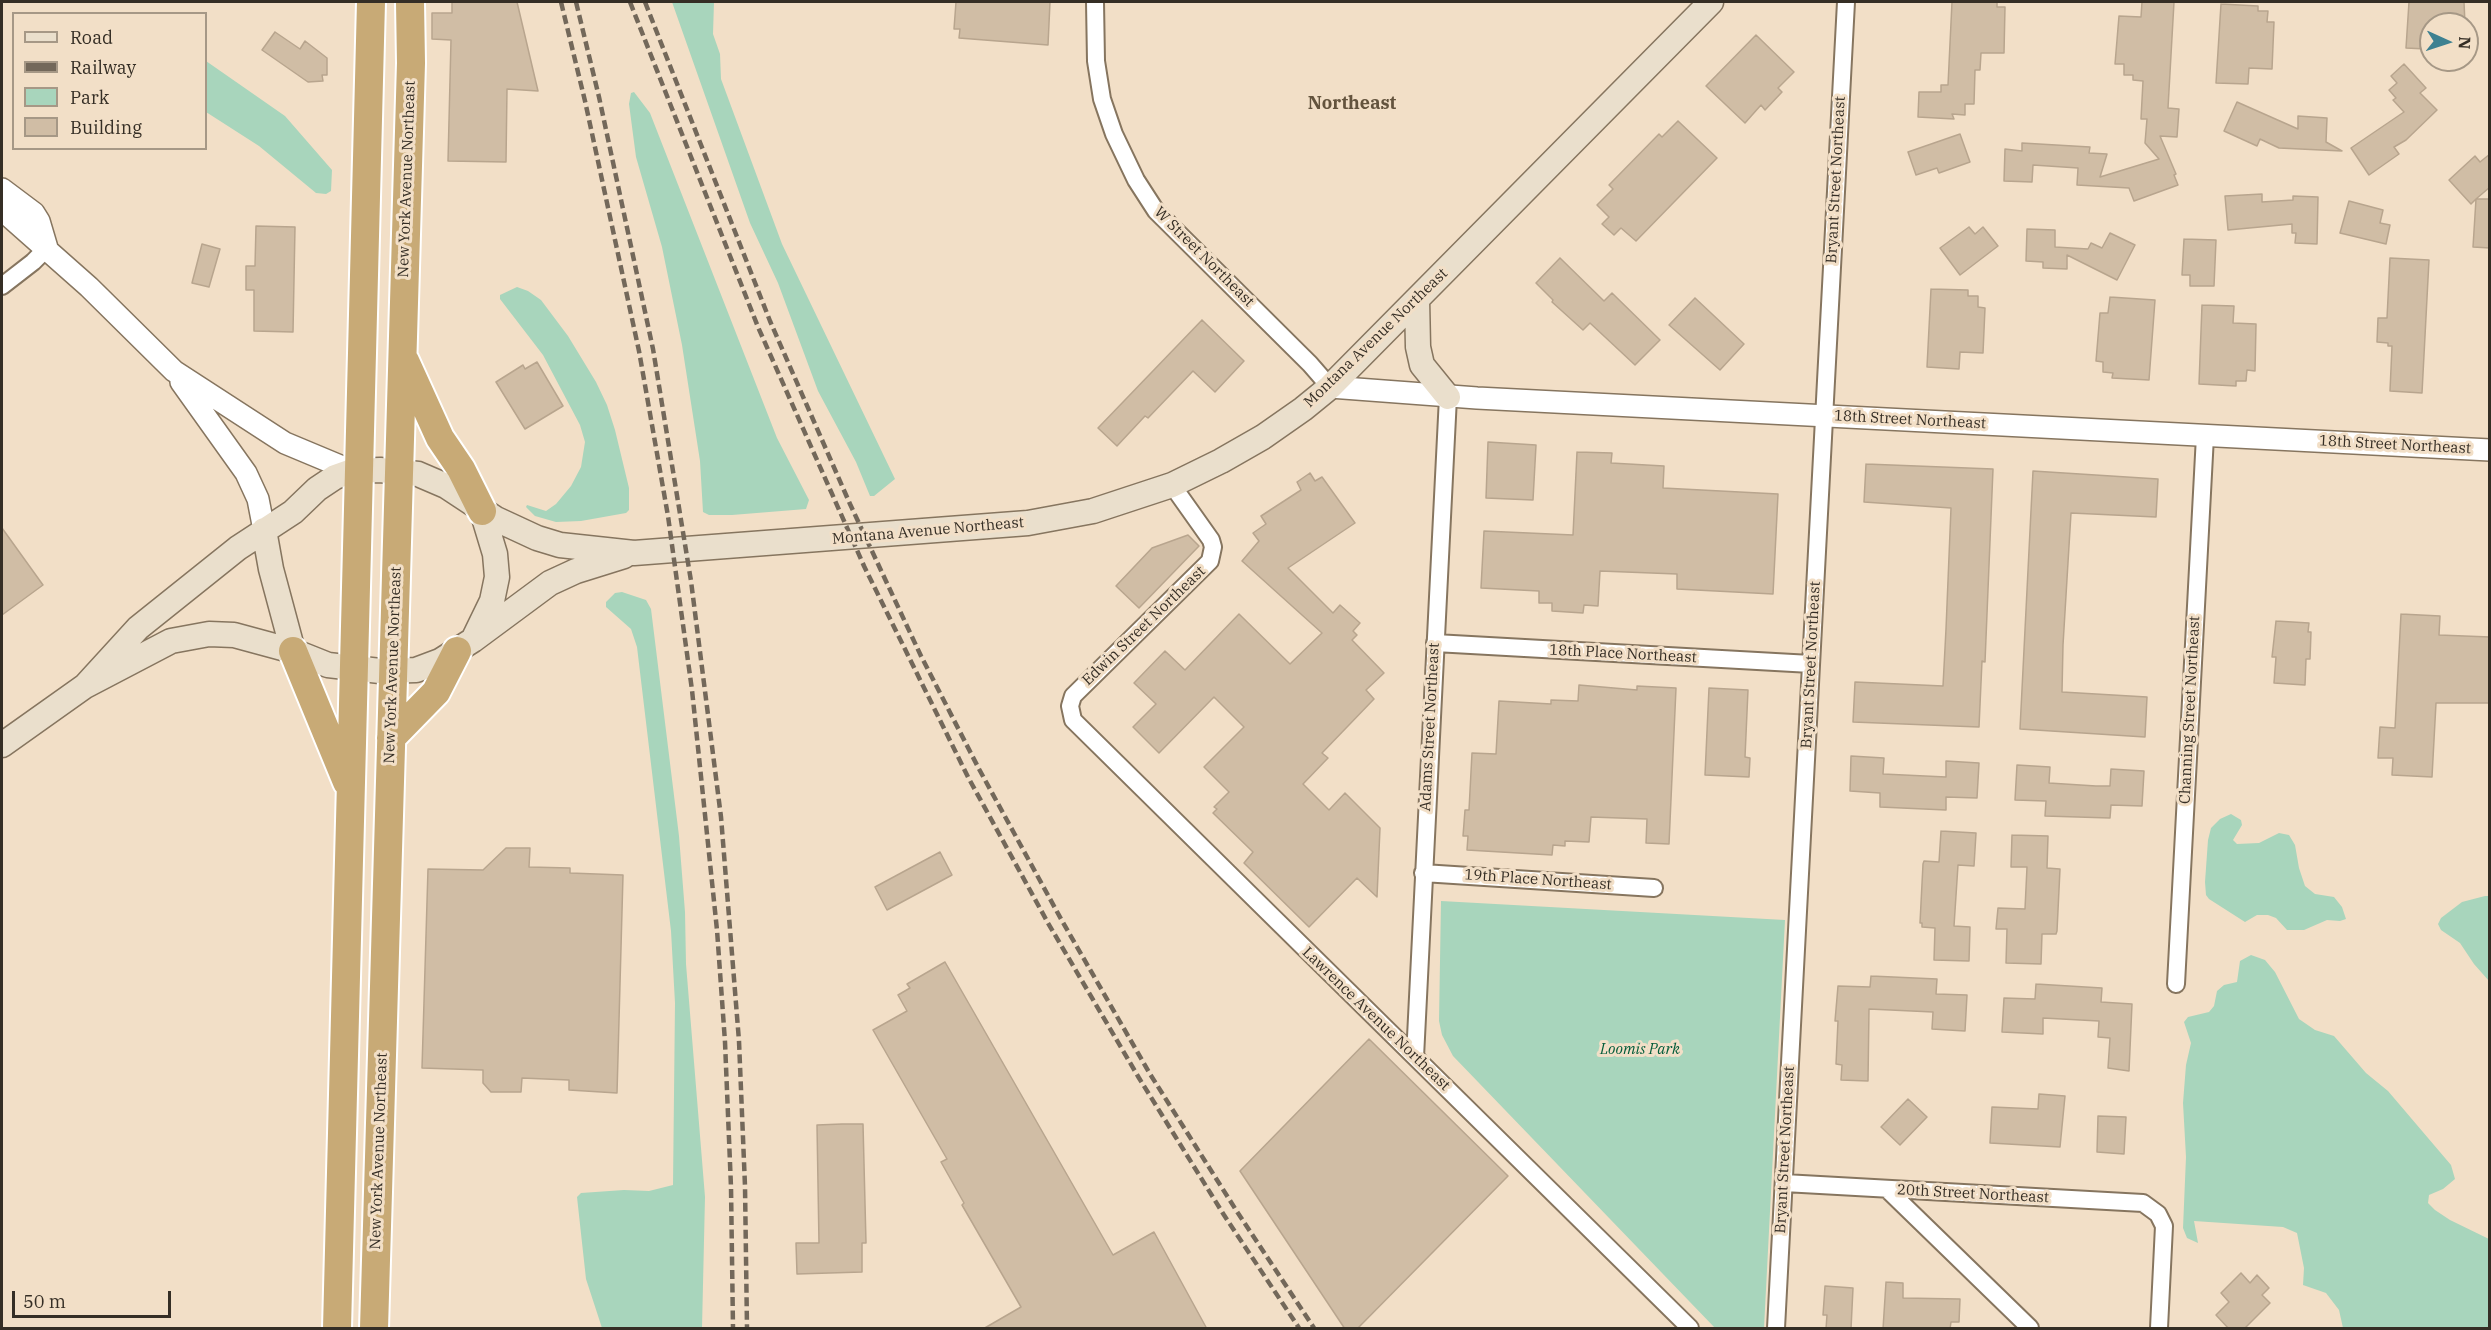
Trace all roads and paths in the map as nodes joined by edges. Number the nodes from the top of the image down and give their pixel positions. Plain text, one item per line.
1 (371, 2) edge
2 (410, 2) edge
3 (1095, 2) edge
4 (1712, 2) edge
5 (1846, 2) edge
6 (2, 189) edge
7 (2, 210) edge
8 (47, 248) junction
9 (2, 286) edge
10 (1417, 299) junction
11 (401, 353) junction
12 (174, 371) junction
13 (1330, 387) junction
14 (1448, 397) junction
15 (1824, 416) junction
16 (2205, 436) junction
17 (2490, 450) edge
18 (356, 470) junction
19 (398, 471) junction
20 (1172, 485) junction
21 (482, 511) junction
22 (264, 530) junction
23 (634, 553) junction
24 (1435, 643) junction
25 (465, 645) junction
26 (293, 651) junction
27 (1811, 664) junction
28 (354, 669) junction
29 (393, 671) junction
30 (84, 686) junction
31 (1070, 706) joint
32 (391, 738) junction
33 (2, 745) edge
34 (351, 794) junction
35 (1423, 873) junction
36 (1654, 888) dead end
37 (2176, 984) dead end
38 (1415, 1057) junction
39 (342, 1103) junction
40 (380, 1104) junction
41 (1784, 1183) junction
42 (1888, 1190) junction
43 (337, 1329) edge
44 (374, 1329) edge
45 (1690, 1329) edge
46 (1776, 1329) edge
47 (2030, 1329) edge
48 (2159, 1329) edge

1 - 18 highway
2 - 11 highway, New York Avenue Northeast
3 - 13 street, W Street Northeast
4 - 10 main road, Montana Avenue Northeast
5 - 15 street, Bryant Street Northeast
6 - 8 street
7 - 8 street
8 - 9 street
8 - 12 street
10 - 13 main road, Montana Avenue Northeast
10 - 14 main road
11 - 19 highway, New York Avenue Northeast
11 - 21 highway
12 - 18 street
12 - 22 street
13 - 14 street, 18th Street Northeast
13 - 20 main road, Montana Avenue Northeast
14 - 15 street, 18th Street Northeast
14 - 24 street, Adams Street Northeast
15 - 16 street, 18th Street Northeast
15 - 27 street, Bryant Street Northeast
16 - 17 street, 18th Street Northeast
16 - 37 street, Channing Street Northeast
18 - 19 main road, Montana Avenue Northeast
18 - 22 main road
18 - 28 highway
19 - 21 main road, Montana Avenue Northeast
19 - 29 highway, New York Avenue Northeast
20 - 23 main road, Montana Avenue Northeast
20 - 31 street, Edwin Street Northeast
21 - 23 main road, Montana Avenue Northeast
21 - 25 main road
22 - 26 main road
22 - 30 main road
23 - 25 main road, Montana Avenue Northeast
24 - 27 street, 18th Place Northeast
24 - 35 street, Adams Street Northeast
25 - 29 main road, Montana Avenue Northeast
25 - 32 highway
26 - 28 main road, Montana Avenue Northeast
26 - 30 main road
26 - 34 highway
27 - 41 street, Bryant Street Northeast
28 - 29 main road, Montana Avenue Northeast
28 - 34 highway
29 - 32 highway, New York Avenue Northeast
30 - 33 main road
31 - 38 street, Lawrence Avenue Northeast
32 - 40 highway, New York Avenue Northeast
34 - 39 highway
35 - 36 street, 19th Place Northeast
35 - 38 street, Adams Street Northeast
38 - 45 street, Lawrence Avenue Northeast
39 - 40 highway
39 - 43 highway
40 - 44 highway, New York Avenue Northeast
41 - 42 street, 20th Street Northeast
41 - 46 street, Bryant Street Northeast
42 - 47 street
42 - 48 street, 20th Street Northeast

